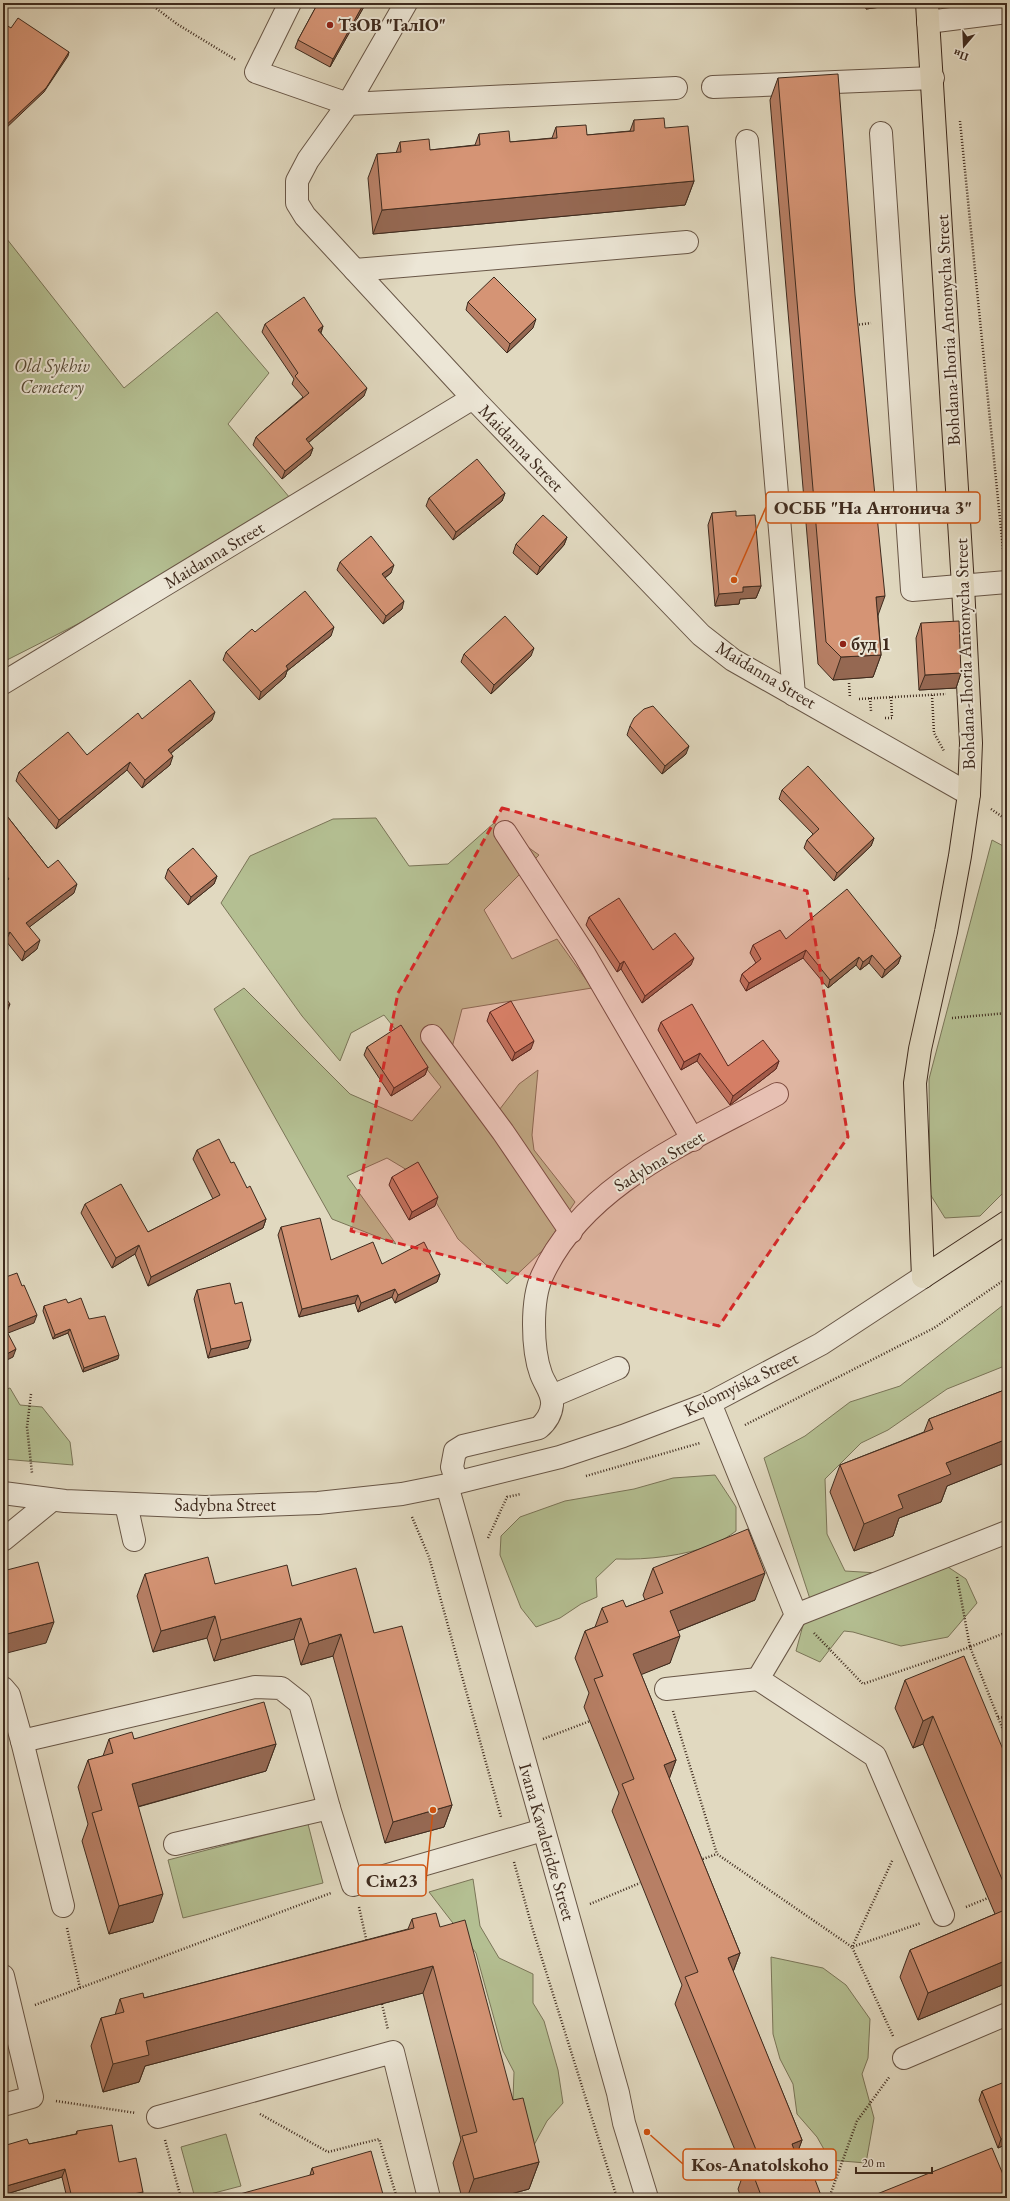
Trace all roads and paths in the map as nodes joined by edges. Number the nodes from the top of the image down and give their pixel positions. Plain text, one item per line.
1 (149, 3) edge
2 (290, 3) edge
3 (406, 3) edge
4 (1007, 12) edge
5 (928, 13) edge
6 (256, 72) junction
7 (933, 78) junction
8 (713, 87) dead end
9 (676, 88) dead end
10 (348, 104) junction
11 (960, 113) dead end
12 (881, 133) dead end
13 (747, 141) dead end
14 (687, 242) dead end
15 (355, 270) junction
16 (473, 398) junction
17 (1007, 582) edge
18 (963, 586) junction
19 (3, 682) edge
20 (968, 693) junction
21 (794, 695) junction
22 (932, 695) junction
23 (890, 697) junction
24 (870, 698) junction
25 (859, 699) dead end
26 (878, 718) dead end
27 (872, 719) dead end
28 (963, 790) junction
29 (505, 832) dead end
30 (1007, 1013) edge
31 (926, 1021) junction
32 (432, 1036) dead end
33 (777, 1094) dead end
34 (693, 1140) junction
35 (1007, 1222) edge
36 (571, 1232) junction
37 (923, 1277) junction
38 (1007, 1278) edge
39 (618, 1368) dead end
40 (31, 1394) dead end
41 (552, 1396) junction
42 (710, 1402) junction
43 (724, 1436) junction
44 (32, 1474) dead end
45 (582, 1477) dead end
46 (452, 1484) junction
47 (3, 1493) edge
48 (522, 1493) dead end
49 (52, 1500) junction
50 (126, 1504) junction
51 (1007, 1532) edge
52 (3, 1540) edge
53 (134, 1540) dead end
54 (486, 1540) dead end
55 (953, 1553) junction
56 (796, 1614) junction
57 (1007, 1632) edge
58 (970, 1648) junction
59 (758, 1680) junction
60 (3, 1688) edge
61 (666, 1689) joint
62 (997, 1717) junction
63 (1007, 1718) edge
64 (590, 1721) dead end
65 (542, 1739) dead end
66 (1007, 1740) edge
67 (22, 1741) junction
68 (328, 1808) junction
69 (543, 1830) junction
70 (907, 1831) junction
71 (175, 1844) dead end
72 (717, 1854) junction
73 (696, 1862) edge
74 (640, 1883) dead end
75 (353, 1884) junction
76 (63, 1906) joint
77 (584, 1907) dead end
78 (943, 1915) joint
79 (852, 1947) junction
80 (369, 1949) edge
81 (3, 1976) edge
82 (80, 1988) junction
83 (1007, 2014) edge
84 (7, 2015) edge
85 (904, 2058) junction
86 (32, 2097) junction
87 (229, 2097) junction
88 (3, 2105) edge
89 (158, 2117) junction
90 (645, 2197) edge
91 (181, 2198) edge
92 (398, 2198) edge
93 (429, 2198) edge
94 (829, 2198) edge

1 - 6 path
2 - 6 street
3 - 10 street
4 - 5 street
5 - 7 main road, Bohdana-Ihoria Antonycha Street
6 - 10 street
7 - 8 street
7 - 18 main road, Bohdana-Ihoria Antonycha Street
9 - 10 street
10 - 15 street
11 - 17 path
12 - 18 street
13 - 21 street
14 - 15 street
15 - 16 street
16 - 19 street, Maidanna Street
16 - 21 street, Maidanna Street
17 - 18 street
18 - 20 main road, Bohdana-Ihoria Antonycha Street
20 - 22 path
20 - 28 main road, Bohdana-Ihoria Antonycha Street
21 - 28 street, Maidanna Street
22 - 23 path
22 - 28 path
23 - 24 path
23 - 26 path
24 - 25 path
24 - 27 path
28 - 31 main road, Bohdana-Ihoria Antonycha Street
29 - 34 street
30 - 31 path
31 - 37 main road, Bohdana-Ihoria Antonycha Street
32 - 36 street
33 - 34 street, Sadybna Street
34 - 36 street, Sadybna Street
35 - 37 main road, Kolomyiska Street
36 - 41 street, Sadybna Street
37 - 42 street, Kolomyiska Street
38 - 43 path
39 - 41 street
40 - 44 path
41 - 46 street
42 - 43 street
42 - 46 street, Kolomyiska Street
43 - 45 path
43 - 56 street
46 - 50 street, Sadybna Street
46 - 69 street, Ivana Kavaleridze Street
47 - 49 street, Sadybna Street
48 - 54 path
49 - 50 street, Sadybna Street
49 - 52 street
50 - 53 street
51 - 55 street
55 - 56 street
55 - 58 path
56 - 58 path
56 - 59 street
57 - 58 path
58 - 62 path
59 - 61 street
59 - 70 street
60 - 67 street
61 - 72 path
62 - 63 path
62 - 66 path
64 - 65 path
67 - 68 street
67 - 76 street
68 - 71 street
68 - 75 street
69 - 75 street
69 - 90 street, Ivana Kavaleridze Street
70 - 78 street
70 - 79 path
72 - 73 path
72 - 79 path
74 - 77 path
75 - 80 path
75 - 82 path
76 - 82 path
78 - 79 path
79 - 85 path
81 - 84 street
82 - 84 path
83 - 85 street
84 - 86 street
85 - 94 path
86 - 88 street
86 - 89 path
87 - 89 street
87 - 92 path
87 - 93 street
89 - 91 path

